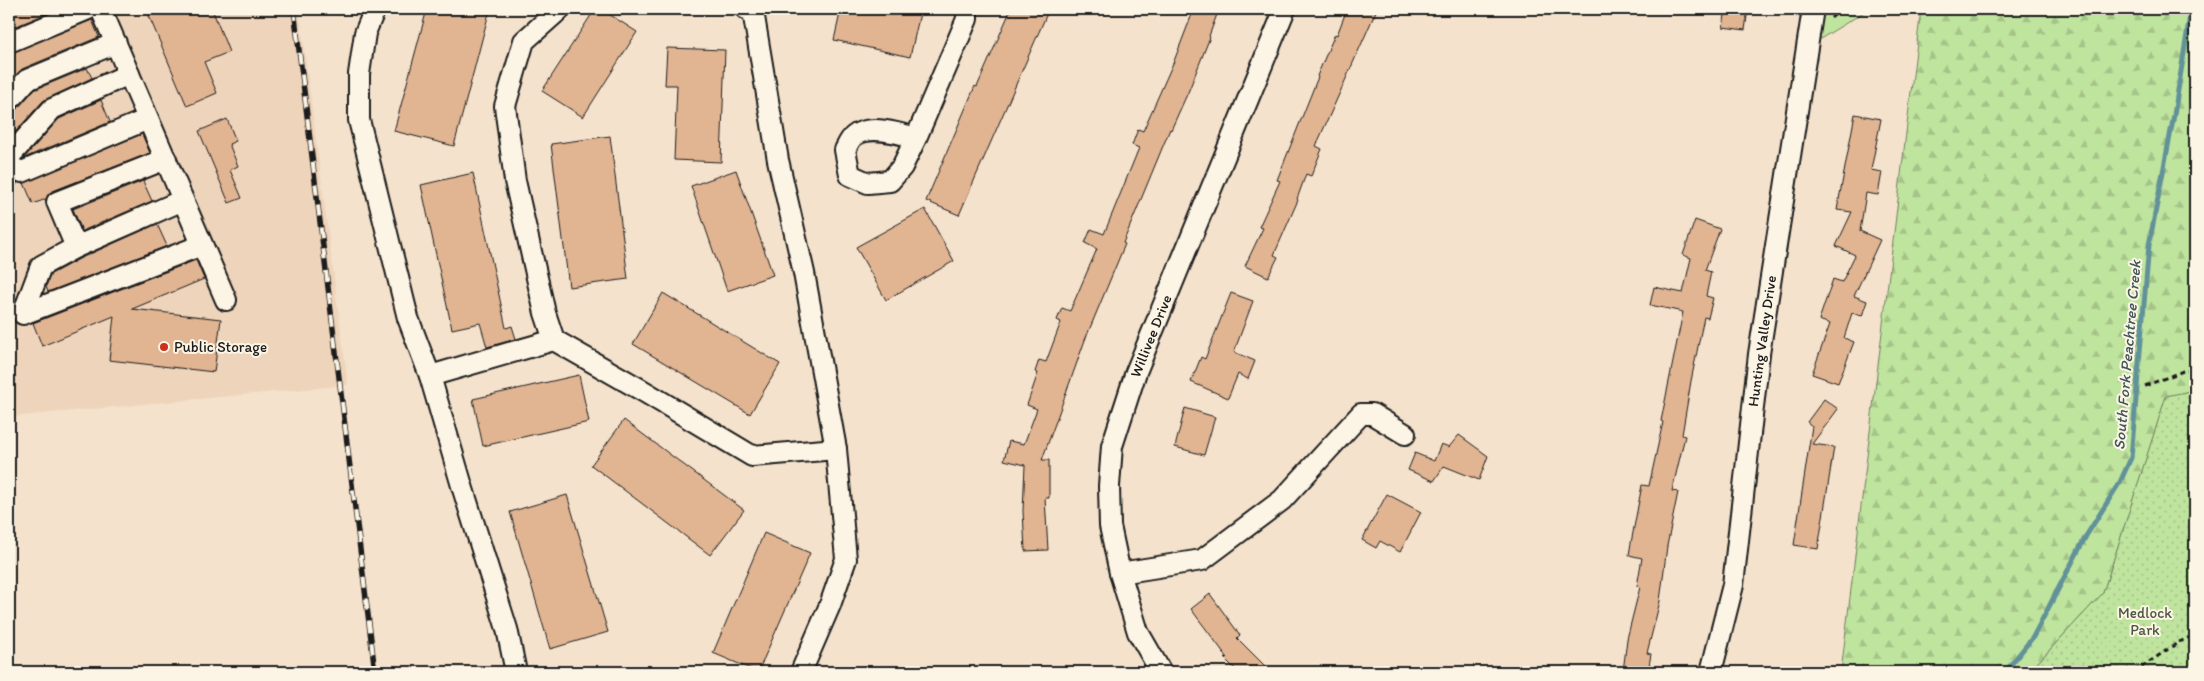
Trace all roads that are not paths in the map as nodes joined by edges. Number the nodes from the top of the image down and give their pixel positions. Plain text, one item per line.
1 (88, 9) edge
2 (101, 9) edge
3 (375, 9) edge
4 (560, 9) edge
5 (746, 9) edge
6 (967, 9) edge
7 (1285, 9) edge
8 (1813, 9) edge
9 (9, 42) edge
10 (116, 43) junction
11 (129, 74) junction
12 (9, 100) edge
13 (148, 119) junction
14 (916, 138) dead end
15 (9, 157) edge
16 (166, 159) junction
17 (9, 166) edge
18 (183, 200) junction
19 (202, 245) junction
20 (76, 247) junction
21 (226, 300) dead end
22 (554, 340) junction
23 (430, 376) junction
24 (1405, 434) dead end
25 (836, 449) junction
26 (1120, 573) junction
27 (516, 672) edge
28 (801, 672) edge
29 (1161, 672) edge
30 (1711, 672) edge

1 - 9 street
2 - 10 street
3 - 23 street
4 - 22 street
5 - 25 street
6 - 14 street
7 - 26 street, Willivee Drive
8 - 30 street, Hunting Valley Drive
10 - 11 street
10 - 12 street
11 - 13 street
11 - 15 street
13 - 16 street
13 - 17 street
16 - 18 street
16 - 20 street
18 - 19 street
18 - 20 street
19 - 20 street
19 - 21 street
22 - 23 street
22 - 25 street
23 - 27 street
24 - 26 street
25 - 28 street
26 - 29 street, Willivee Drive

